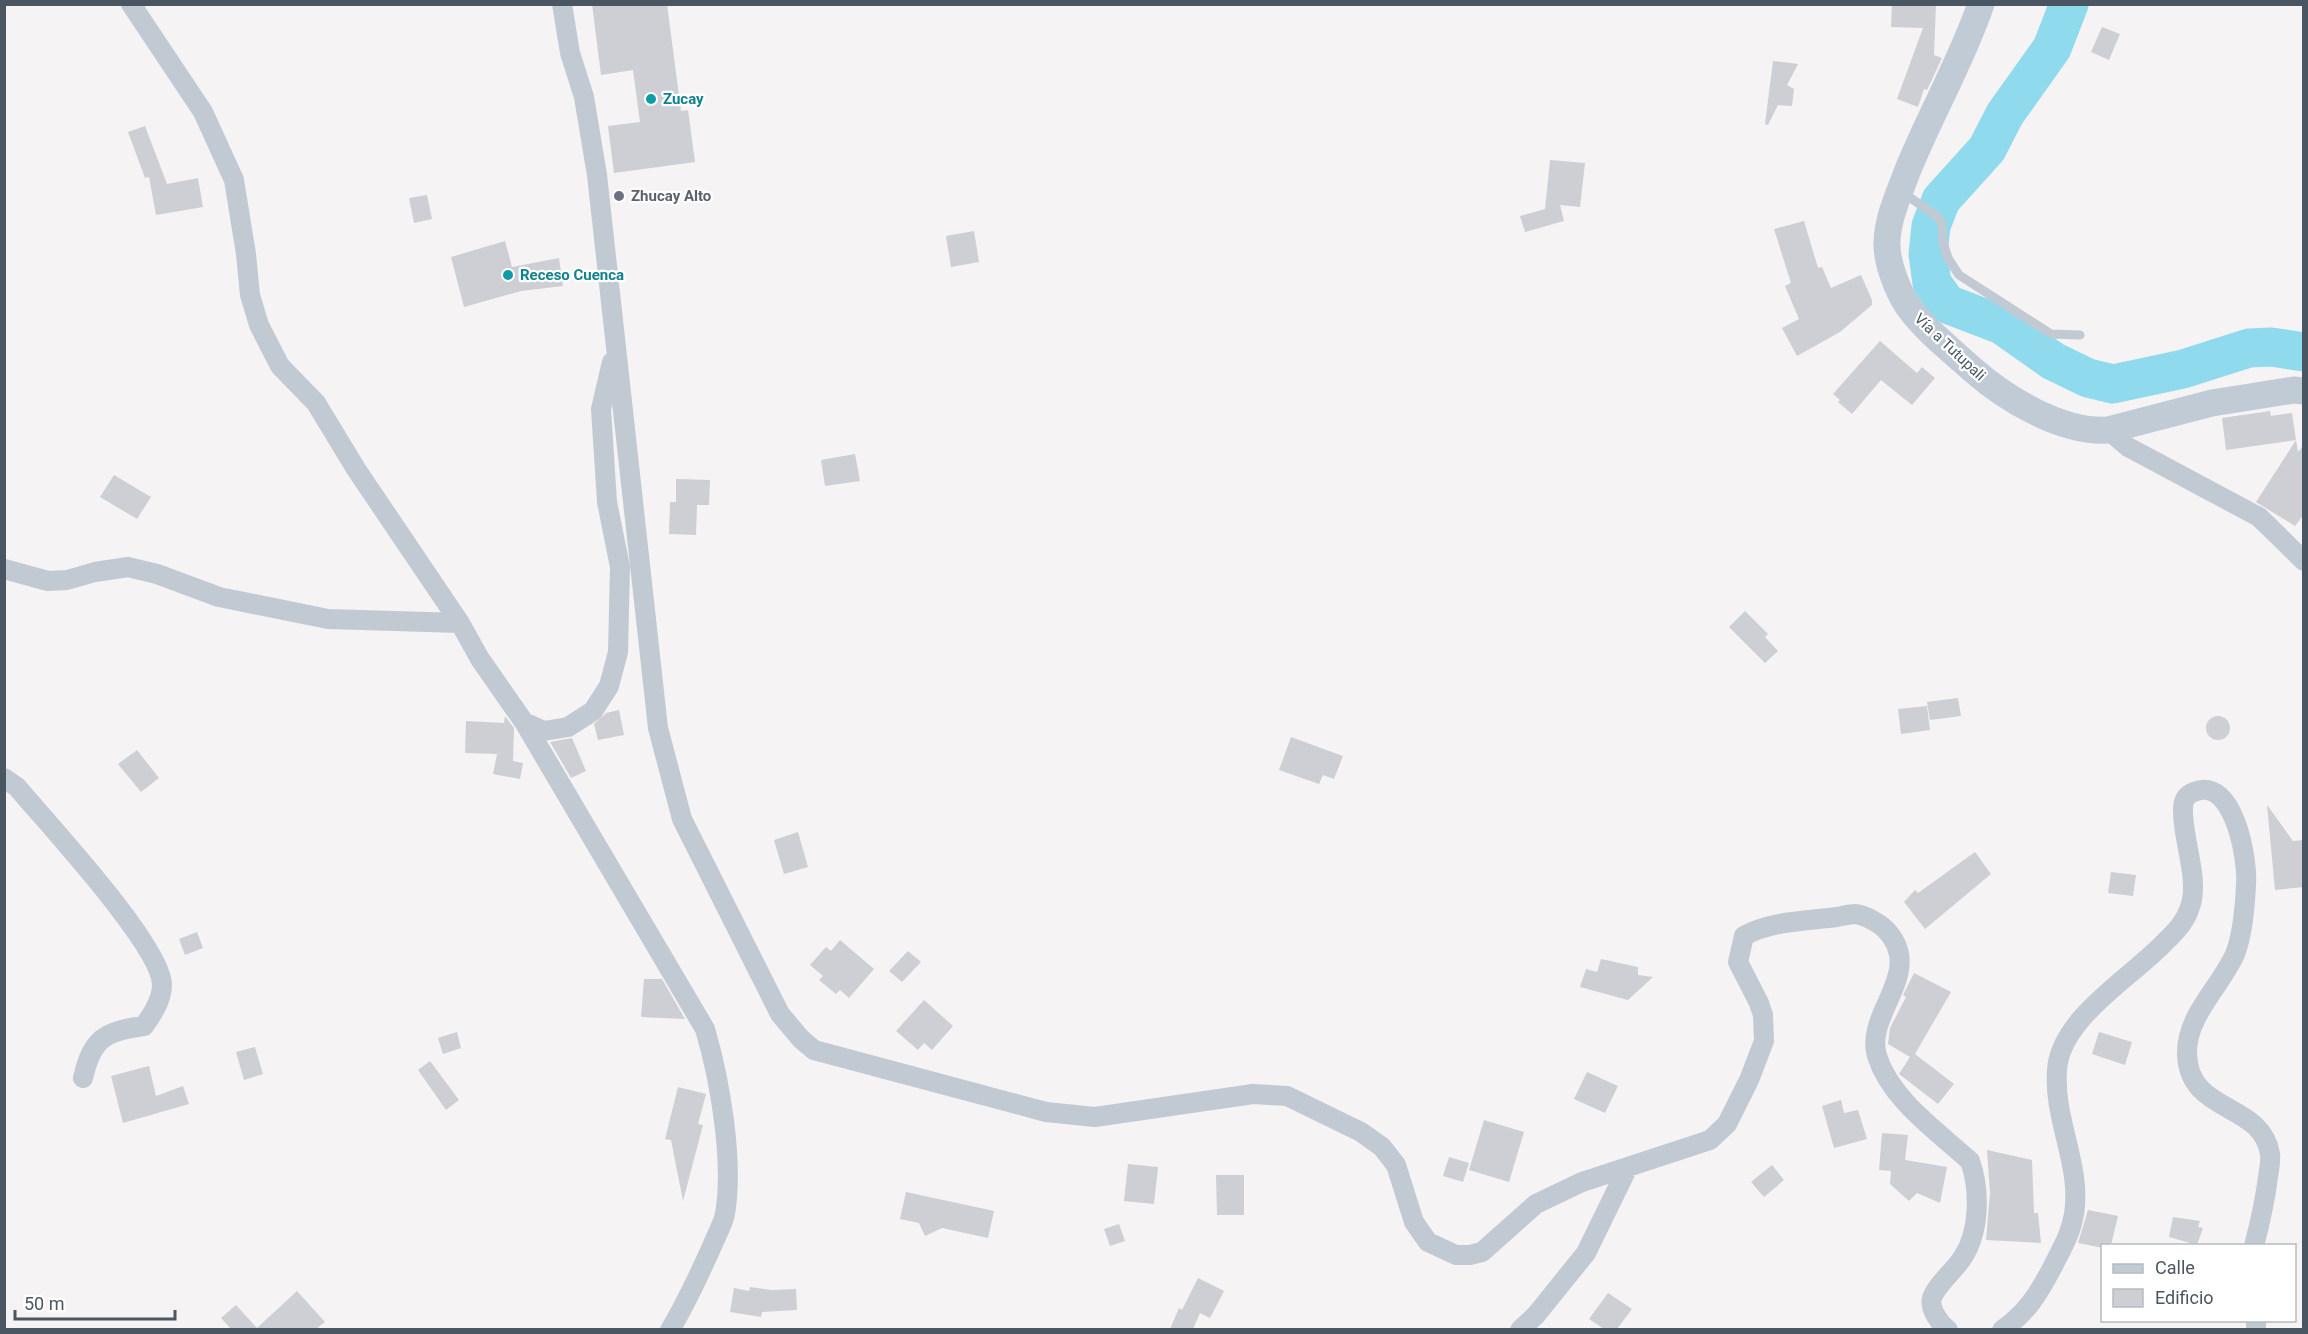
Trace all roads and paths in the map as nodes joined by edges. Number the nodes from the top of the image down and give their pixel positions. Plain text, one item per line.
1 (131, 4) edge
2 (562, 4) edge
3 (1981, 4) edge
4 (1905, 193) junction
5 (2080, 335) dead end
6 (616, 348) junction
7 (2304, 391) edge
8 (2108, 430) junction
9 (2304, 561) edge
10 (4, 569) edge
11 (460, 623) junction
12 (524, 722) junction
13 (4, 778) edge
14 (83, 1078) dead end
15 (1629, 1167) junction
16 (2254, 1244) edge
17 (670, 1329) edge
18 (1520, 1329) edge
19 (1948, 1329) edge
20 (2002, 1329) edge

1 - 11 street
2 - 6 street
3 - 4 street, Vía a Tutupali
4 - 5 lane
4 - 8 street, Vía a Tutupali
6 - 12 street
6 - 15 street
7 - 8 street, Vía a Tutupali
8 - 9 street
10 - 11 street
11 - 12 street
12 - 17 street
13 - 14 street
15 - 18 street
15 - 19 street
16 - 20 street

